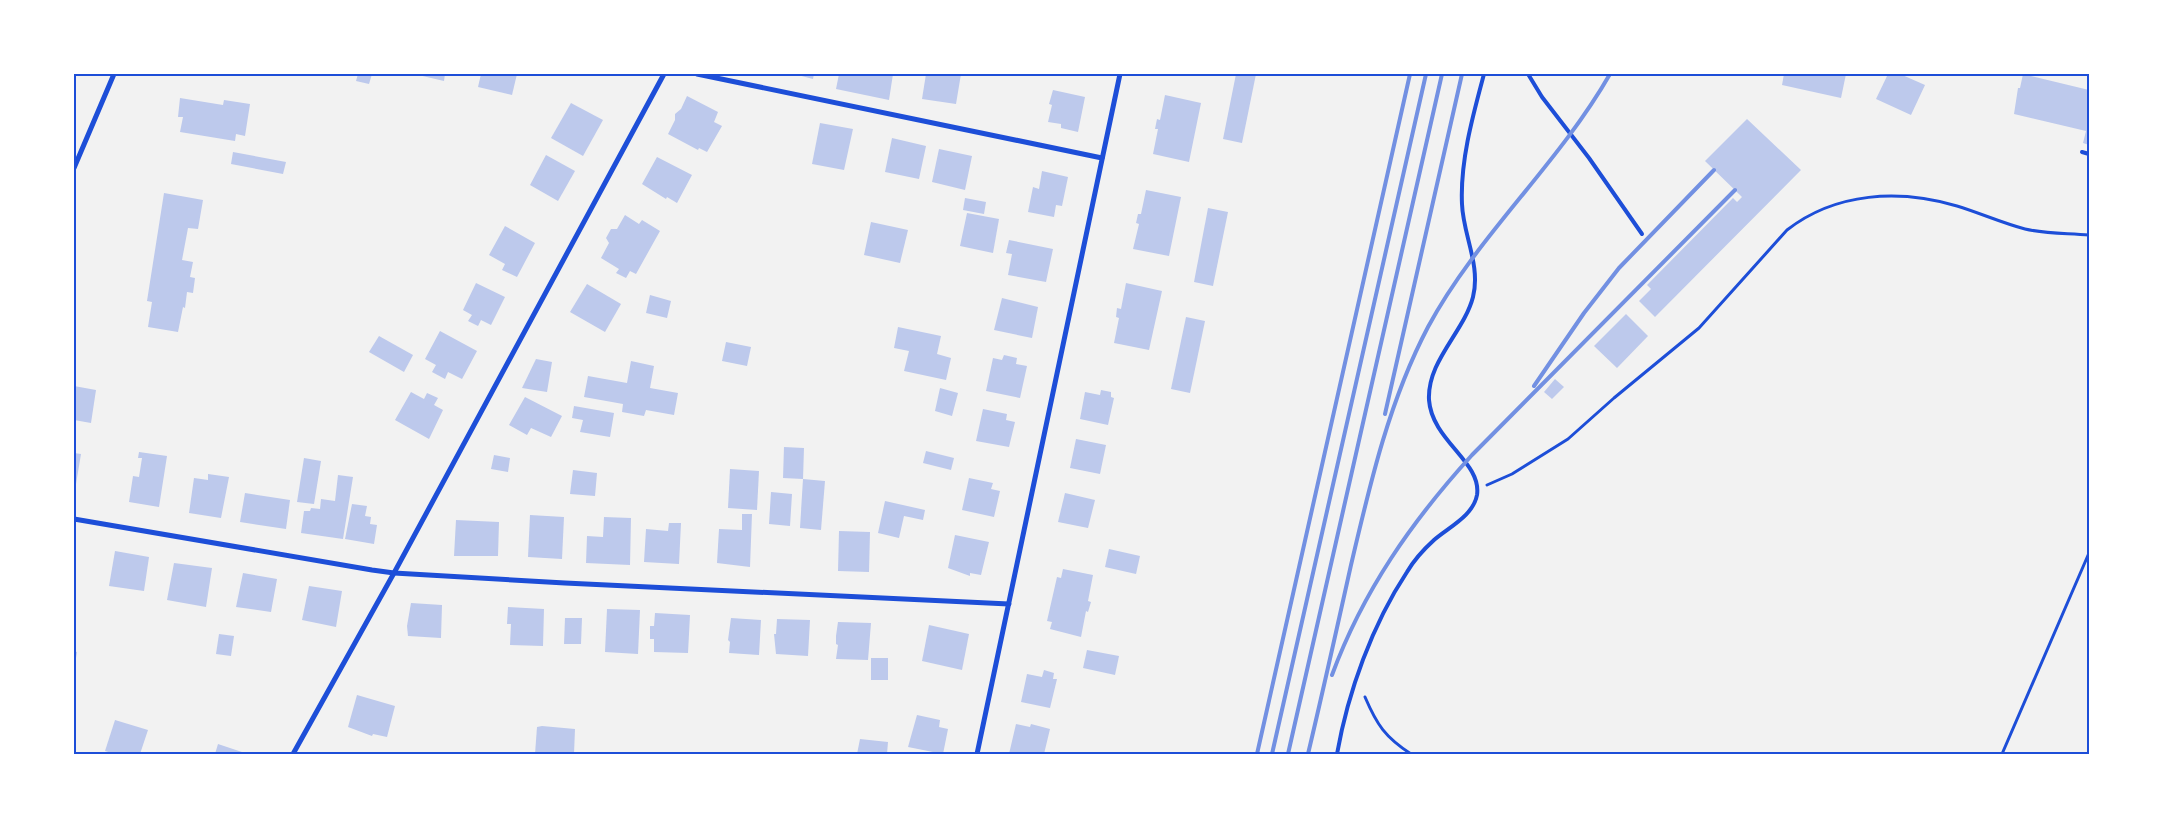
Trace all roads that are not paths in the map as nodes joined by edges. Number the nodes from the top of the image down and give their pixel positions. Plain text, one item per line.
1 (114, 74) edge
2 (664, 74) edge
3 (697, 74) edge
4 (1120, 74) edge
5 (1484, 74) edge
6 (1528, 74) edge
7 (2082, 152) dead end
8 (2089, 154) edge
9 (1102, 158) junction
10 (74, 168) edge
11 (1642, 234) dead end
12 (74, 519) edge
13 (394, 572) junction
14 (1009, 604) junction
15 (293, 754) edge
16 (977, 754) edge
17 (1337, 754) edge

1 - 10 street
2 - 13 street
3 - 9 street
4 - 9 street
5 - 17 lane
6 - 11 lane
7 - 8 lane
9 - 14 street
12 - 13 street
13 - 14 street
13 - 15 street
14 - 16 street

